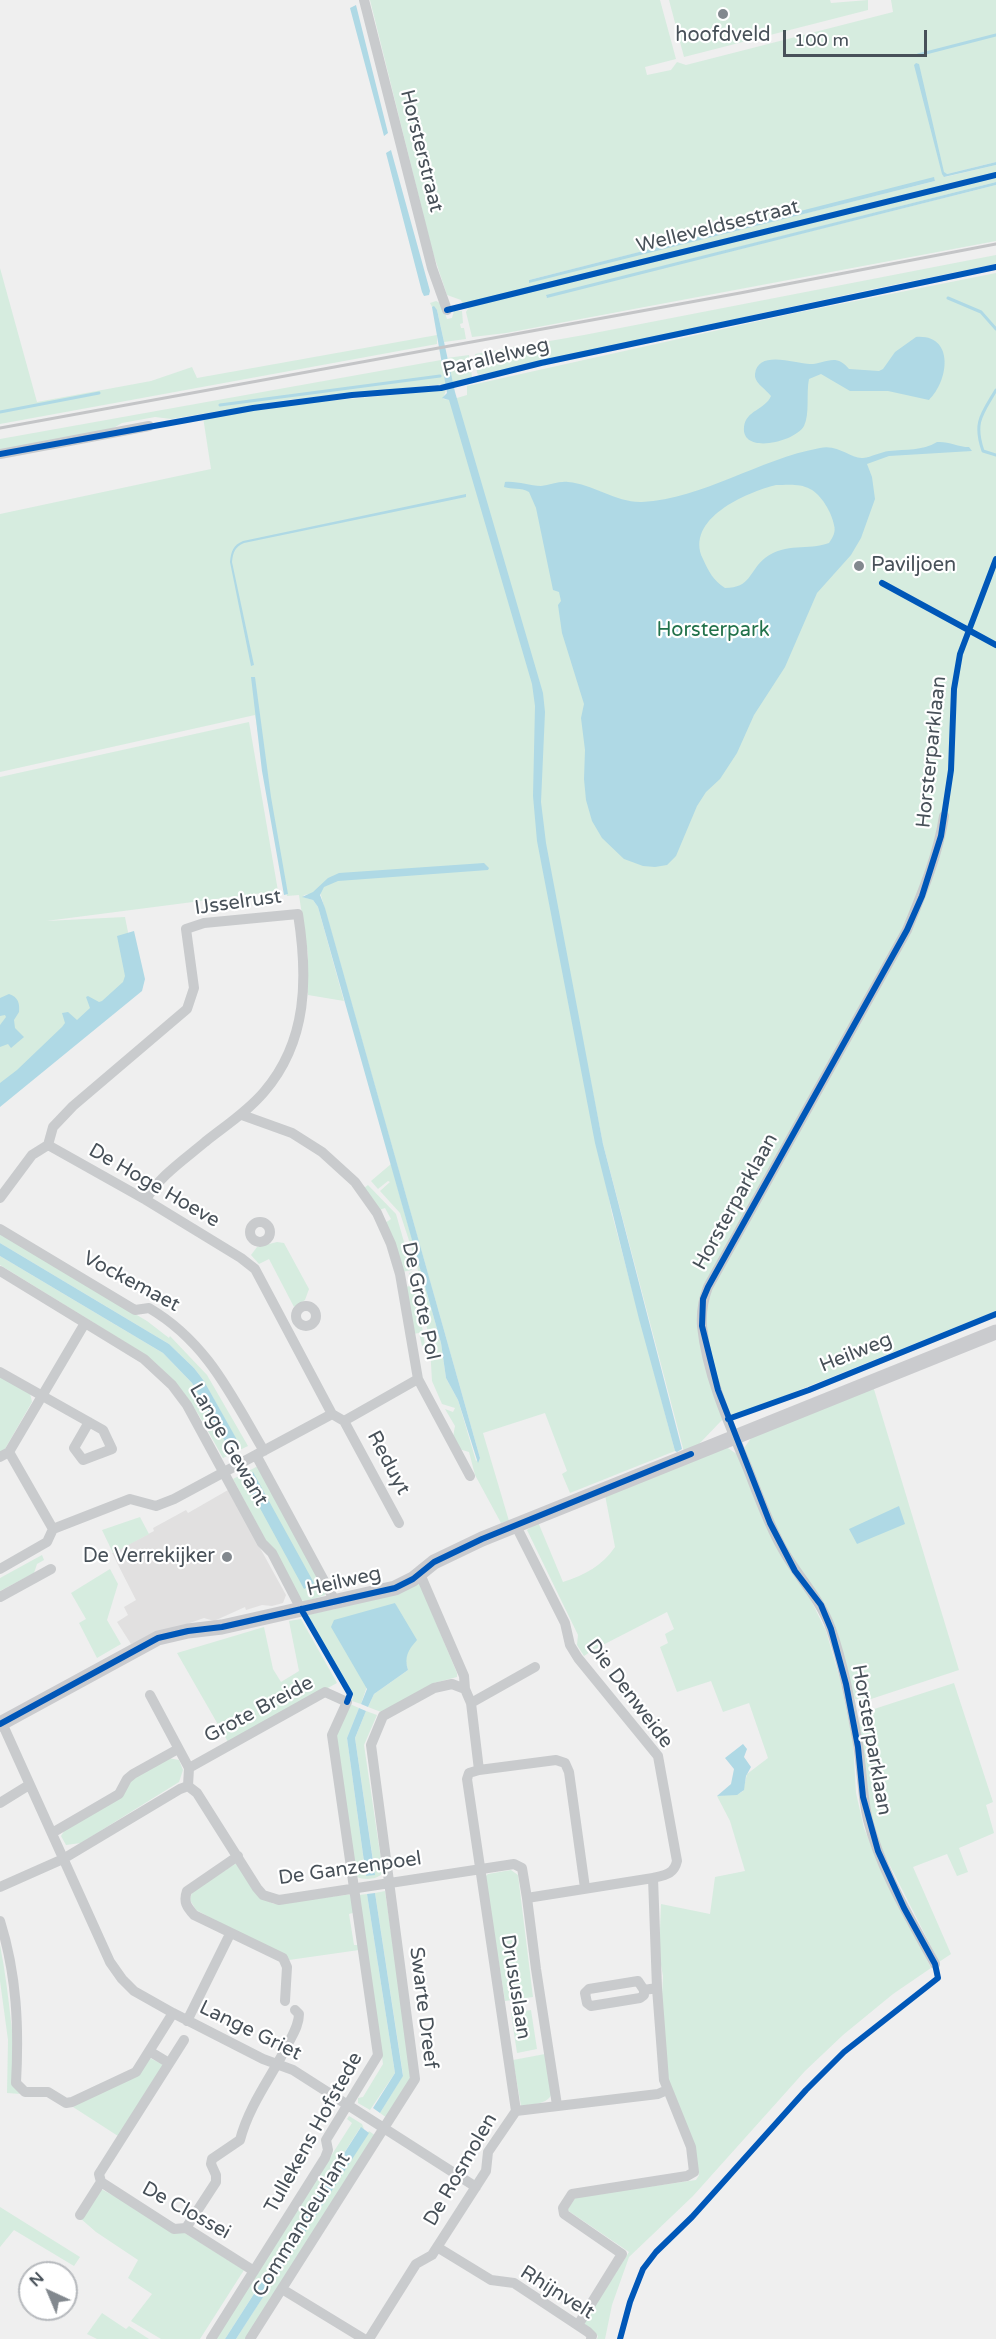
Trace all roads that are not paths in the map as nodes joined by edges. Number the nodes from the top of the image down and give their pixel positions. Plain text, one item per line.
1 (364, 0) edge
2 (447, 310) dead end
3 (149, 426) dead end
4 (0, 454) edge
5 (944, 816) dead end
6 (242, 1115) junction
7 (48, 1145) junction
8 (0, 1198) edge
9 (146, 1200) junction
10 (0, 1229) edge
11 (253, 1240) dead end
12 (242, 1258) junction
13 (0, 1271) edge
14 (297, 1321) dead end
15 (85, 1323) junction
16 (286, 1328) junction
17 (996, 1332) edge
18 (0, 1372) edge
19 (418, 1379) junction
20 (43, 1395) junction
21 (332, 1414) junction
22 (344, 1421) junction
23 (89, 1422) dead end
24 (734, 1436) junction
25 (260, 1453) junction
26 (4, 1454) edge
27 (225, 1472) junction
28 (470, 1476) dead end
29 (399, 1523) dead end
30 (516, 1526) junction
31 (53, 1529) junction
32 (0, 1569) edge
33 (51, 1569) dead end
34 (420, 1574) junction
35 (0, 1597) edge
36 (336, 1603) junction
37 (302, 1609) junction
38 (535, 1667) dead end
39 (465, 1689) junction
40 (150, 1695) dead end
41 (347, 1702) joint
42 (471, 1703) junction
43 (1, 1724) edge
44 (178, 1749) junction
45 (189, 1768) junction
46 (479, 1770) junction
47 (29, 1785) junction
48 (188, 1786) junction
49 (0, 1803) edge
50 (52, 1833) junction
51 (238, 1856) junction
52 (63, 1859) junction
53 (479, 1869) junction
54 (653, 1878) junction
55 (388, 1883) junction
56 (0, 1887) edge
57 (585, 1888) junction
58 (356, 1889) junction
59 (527, 1898) junction
60 (0, 1921) edge
61 (230, 1934) junction
62 (935, 1964) dead end
63 (657, 1988) junction
64 (644, 1990) junction
65 (285, 2001) dead end
66 (295, 2010) dead end
67 (172, 2013) junction
68 (187, 2020) junction
69 (184, 2040) dead end
70 (149, 2052) junction
71 (169, 2063) junction
72 (278, 2065) junction
73 (667, 2090) junction
74 (346, 2105) junction
75 (557, 2105) junction
76 (516, 2111) junction
77 (383, 2129) junction
78 (101, 2182) junction
79 (476, 2187) junction
80 (80, 2215) dead end
81 (186, 2228) junction
82 (437, 2247) junction
83 (254, 2271) junction
84 (282, 2289) junction
85 (578, 2325) junction
86 (211, 2339) edge
87 (250, 2339) edge
88 (364, 2339) edge
89 (369, 2339) edge
90 (591, 2339) edge

1 - 2 street, Horsterstraat
3 - 4 street
5 - 24 street, Horsterparklaan
6 - 7 street, IJsselrust
6 - 9 street, IJsselrust
6 - 19 street, De Grote Pol
7 - 8 street
7 - 9 street, De Hoge Hoeve
9 - 12 street, De Hoge Hoeve
10 - 25 street, Vockemaet
11 - 12 street
12 - 16 street, De Hoge Hoeve
13 - 15 street, Lange Gewant
14 - 16 street
15 - 20 street
15 - 27 street, Lange Gewant
16 - 21 street, De Hoge Hoeve
17 - 24 street, Heilweg
18 - 20 street
19 - 22 street, De Grote Pol
19 - 28 street
20 - 23 street
20 - 26 street
21 - 22 street
21 - 25 street
22 - 29 street, Reduyt
24 - 30 street, Heilweg
24 - 62 street, Horsterparklaan
25 - 27 street
25 - 36 street, Vockemaet
26 - 31 street
27 - 31 street
27 - 37 street, Lange Gewant
30 - 34 street, Heilweg
30 - 54 street, Die Denweide
31 - 32 street
33 - 35 street
34 - 36 street, Heilweg
34 - 39 street
36 - 37 street, Heilweg
37 - 43 street, Heilweg
38 - 42 street
39 - 42 street
39 - 55 street, Swarte Dreef
40 - 44 street
41 - 45 street, Grote Breide
41 - 58 street, Tullekens Hofstede
42 - 46 street
43 - 47 street, Lange Griet
44 - 45 street
44 - 50 street
45 - 48 street
46 - 53 street, Drususlaan
46 - 57 street
47 - 49 street
47 - 50 street, Lange Griet
48 - 51 street, De Ganzenpoel
48 - 52 street
50 - 52 street, Lange Griet
51 - 58 street, De Ganzenpoel
51 - 61 street
52 - 56 street
52 - 67 street, Lange Griet
53 - 55 street, De Ganzenpoel
53 - 59 street, De Ganzenpoel
53 - 76 street, Drususlaan
54 - 57 street
54 - 63 street
55 - 58 street, De Ganzenpoel
55 - 77 street, Swarte Dreef
57 - 59 street
58 - 74 street, Tullekens Hofstede
59 - 75 street, Drususlaan
60 - 70 street
61 - 65 street
61 - 68 street
63 - 64 street
63 - 73 street
64 - 64 street
66 - 72 street
67 - 68 street, Lange Griet
67 - 70 street
68 - 72 street, Lange Griet
69 - 71 street
70 - 71 street
71 - 78 street
72 - 74 street, Lange Griet
72 - 81 street
73 - 75 street, De Rosmolen
73 - 85 street
74 - 77 street, Lange Griet
74 - 83 street, Tullekens Hofstede
75 - 76 street, De Rosmolen
76 - 79 street, De Rosmolen
77 - 79 street, Lange Griet
77 - 84 street, Commandeurlant
78 - 80 street
78 - 81 street, De Clossei
79 - 82 street, De Rosmolen
81 - 83 street, De Clossei
82 - 85 street, Rhijnvelt
82 - 89 street, De Rosmolen
83 - 86 street, Tullekens Hofstede
84 - 87 street, Commandeurlant
84 - 88 street
85 - 90 street, Rhijnvelt

